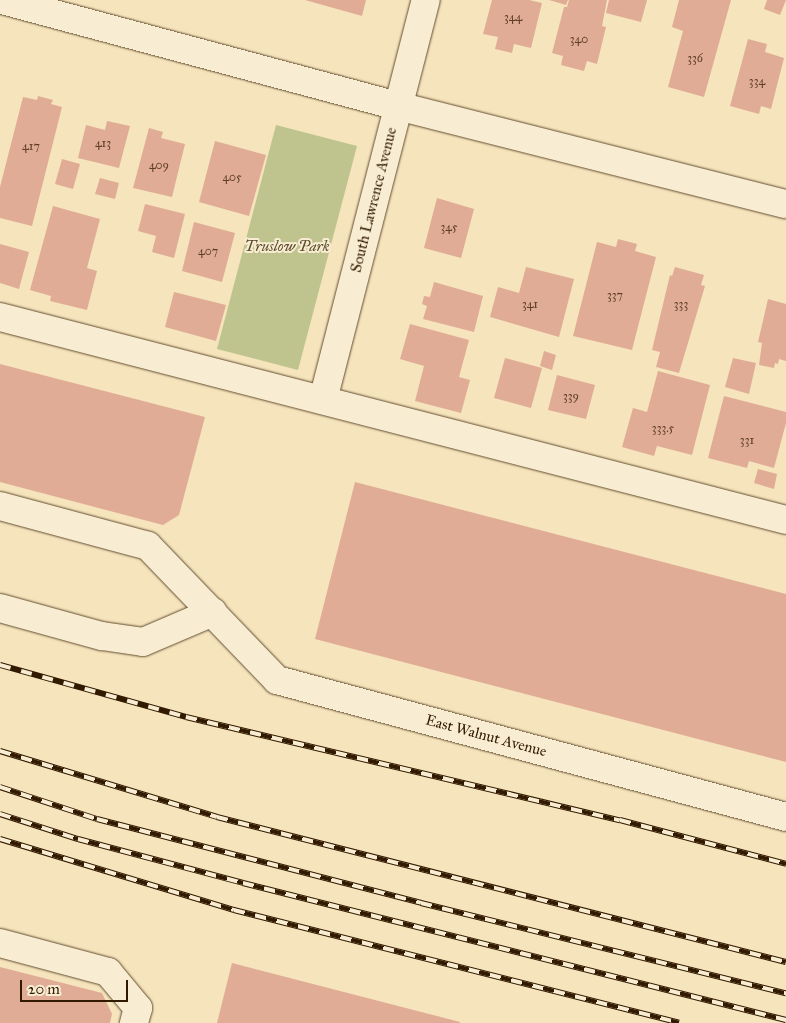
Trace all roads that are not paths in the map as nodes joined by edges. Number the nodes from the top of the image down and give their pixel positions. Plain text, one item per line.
1 (426, 0) edge
2 (13, 1) edge
3 (398, 106) junction
4 (786, 204) edge
5 (0, 317) edge
6 (322, 400) junction
7 (0, 506) edge
8 (786, 520) edge
9 (0, 608) edge
10 (213, 612) junction
11 (786, 817) edge
12 (0, 943) edge
13 (134, 1023) edge

1 - 3 street, South Lawrence Avenue
2 - 3 street
3 - 4 street
3 - 6 street, South Lawrence Avenue
5 - 6 street
6 - 8 street
7 - 10 street, East Walnut Avenue
9 - 10 street
10 - 11 street, East Walnut Avenue
12 - 13 street

